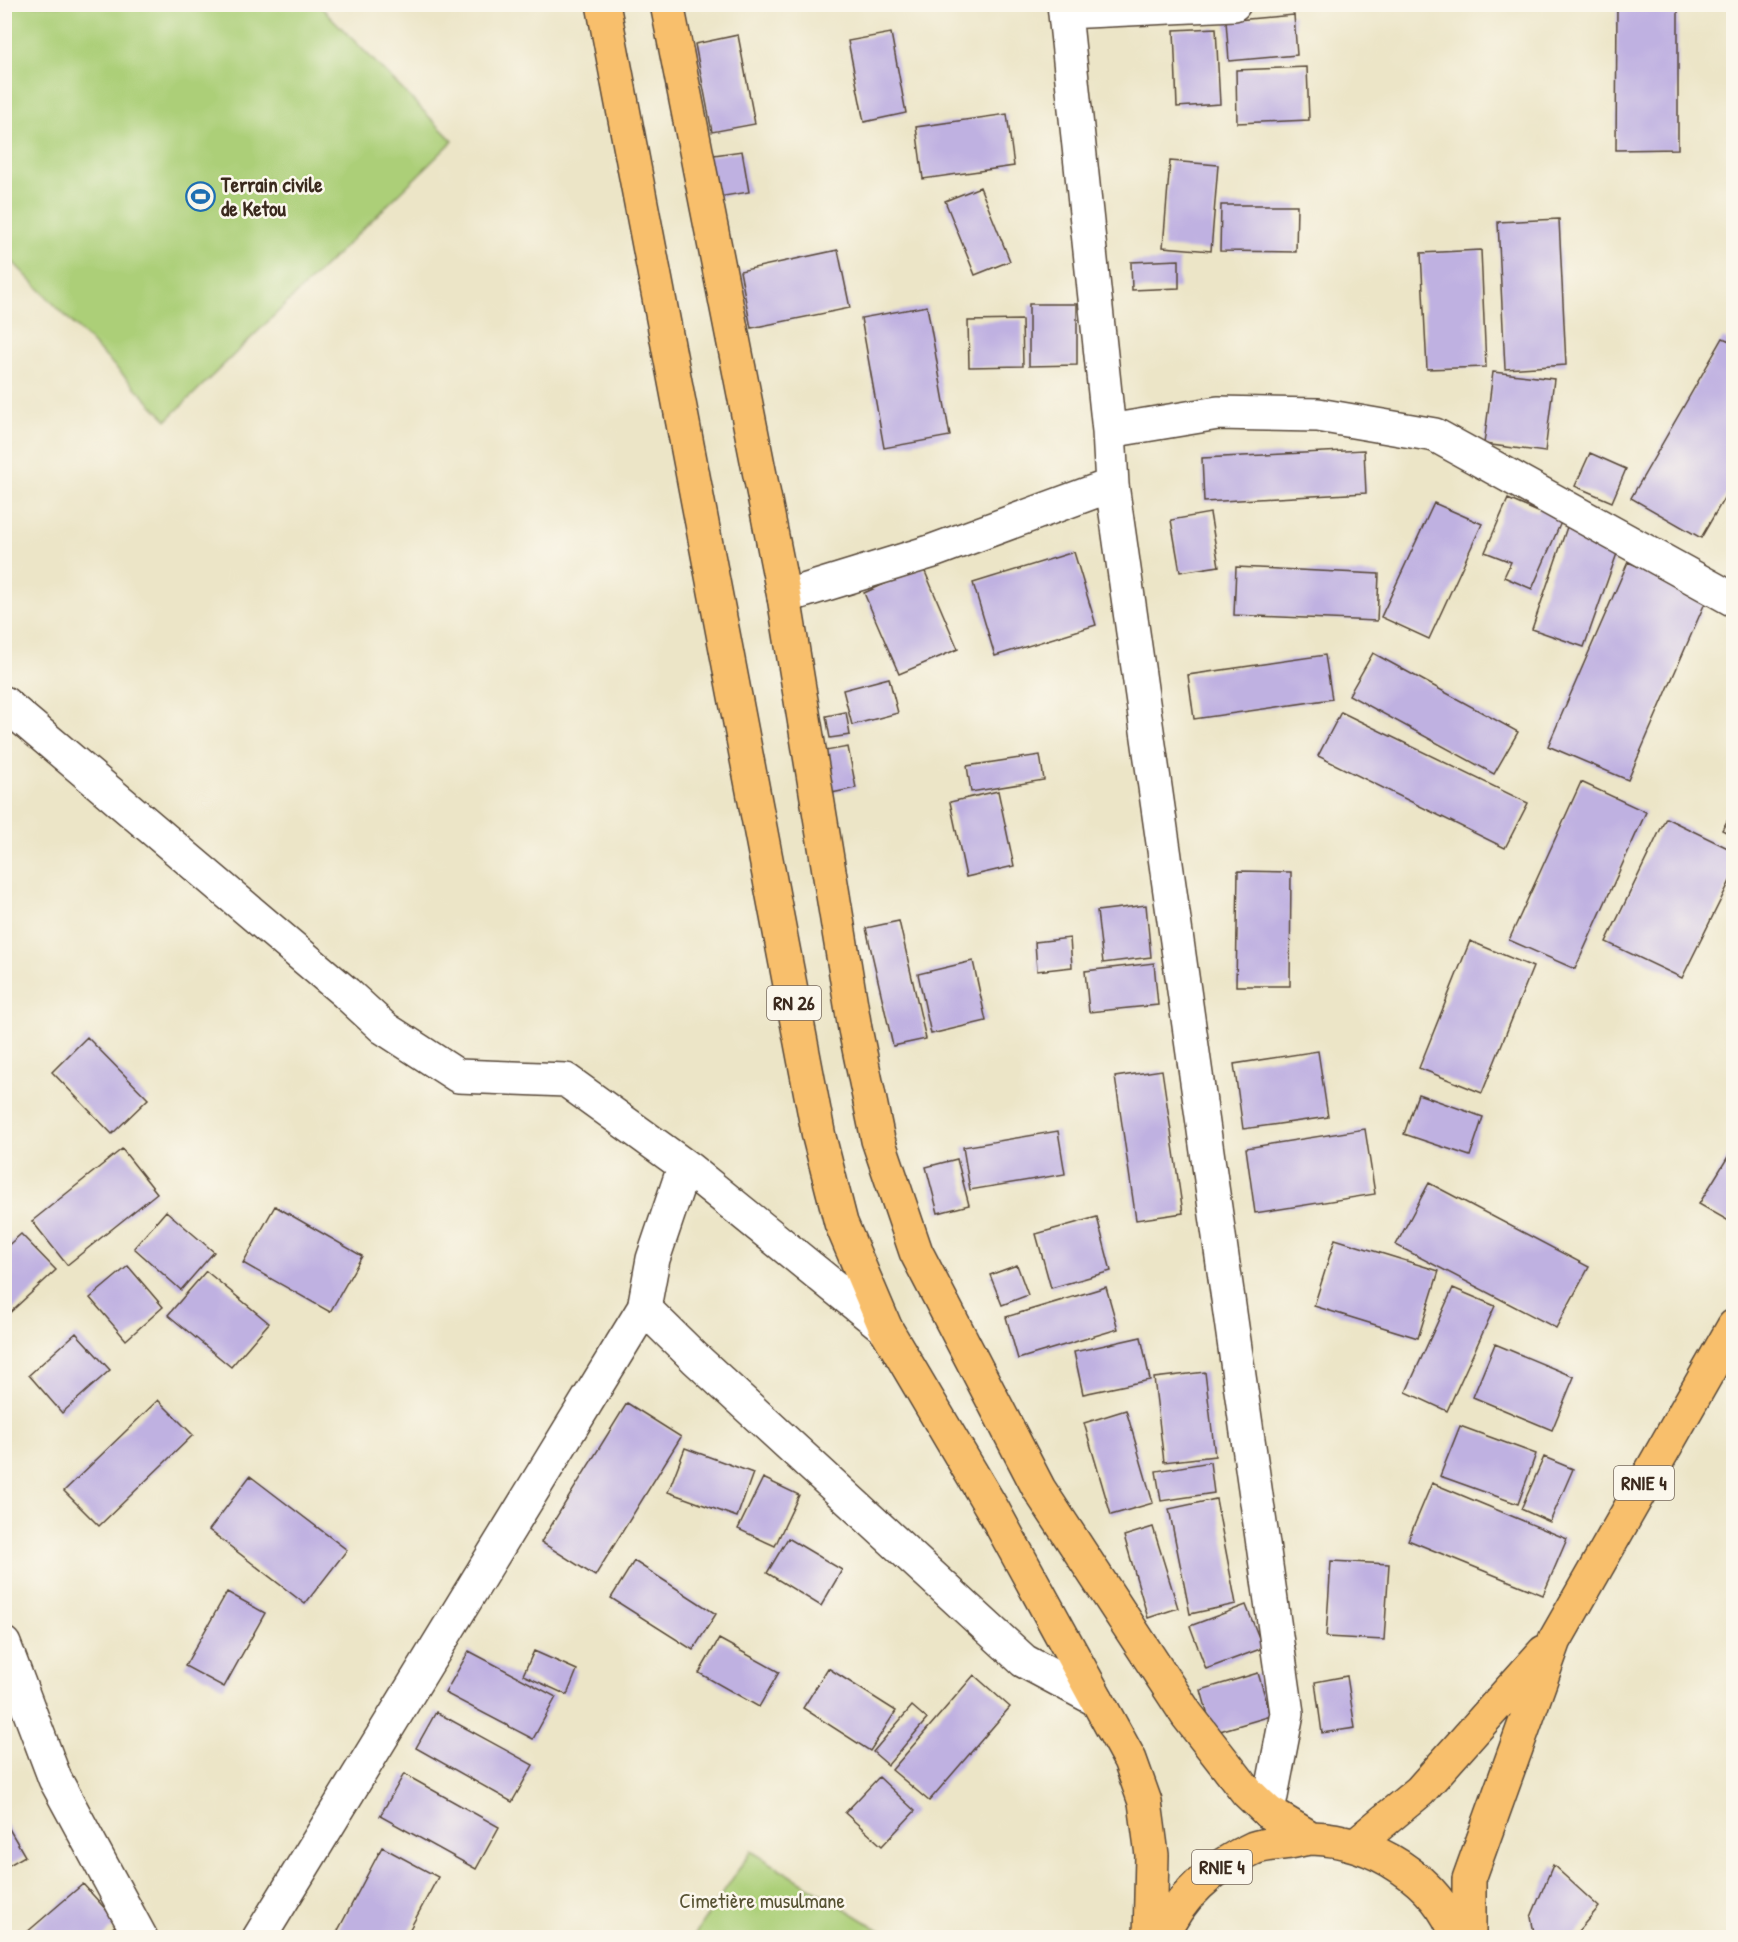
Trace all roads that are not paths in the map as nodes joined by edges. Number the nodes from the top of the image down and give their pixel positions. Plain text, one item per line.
1 (603, 4) edge
2 (667, 4) edge
3 (1234, 4) edge
4 (1065, 8) edge
5 (1109, 431) junction
6 (1112, 485) junction
7 (784, 597) junction
8 (1734, 600) edge
9 (4, 703) edge
10 (689, 1169) junction
11 (644, 1308) junction
12 (1734, 1326) edge
13 (886, 1329) junction
14 (1555, 1640) junction
15 (4, 1644) edge
16 (1097, 1700) junction
17 (1268, 1812) junction
18 (1311, 1838) junction
19 (1356, 1845) junction
20 (141, 1938) edge
21 (259, 1938) edge
22 (1150, 1938) edge
23 (1162, 1938) edge
24 (1458, 1938) edge
25 (1469, 1938) edge

1 - 13 main road, RN 26
2 - 7 main road, RN 26
3 - 4 street
4 - 5 street
5 - 6 street
5 - 8 street
6 - 7 street
6 - 17 street
7 - 17 main road, RN 26
9 - 10 street
10 - 11 street
10 - 13 street
11 - 16 street
11 - 21 street
12 - 14 main road, RNIE 4
13 - 16 main road, RN 26
14 - 19 main road, RNIE 4
14 - 25 main road, RNIE 4
15 - 20 street
16 - 22 main road, RN 26
17 - 18 main road, RN 26
18 - 19 main road, RNIE 4
18 - 23 main road, RNIE 4
19 - 24 main road, RNIE 4

